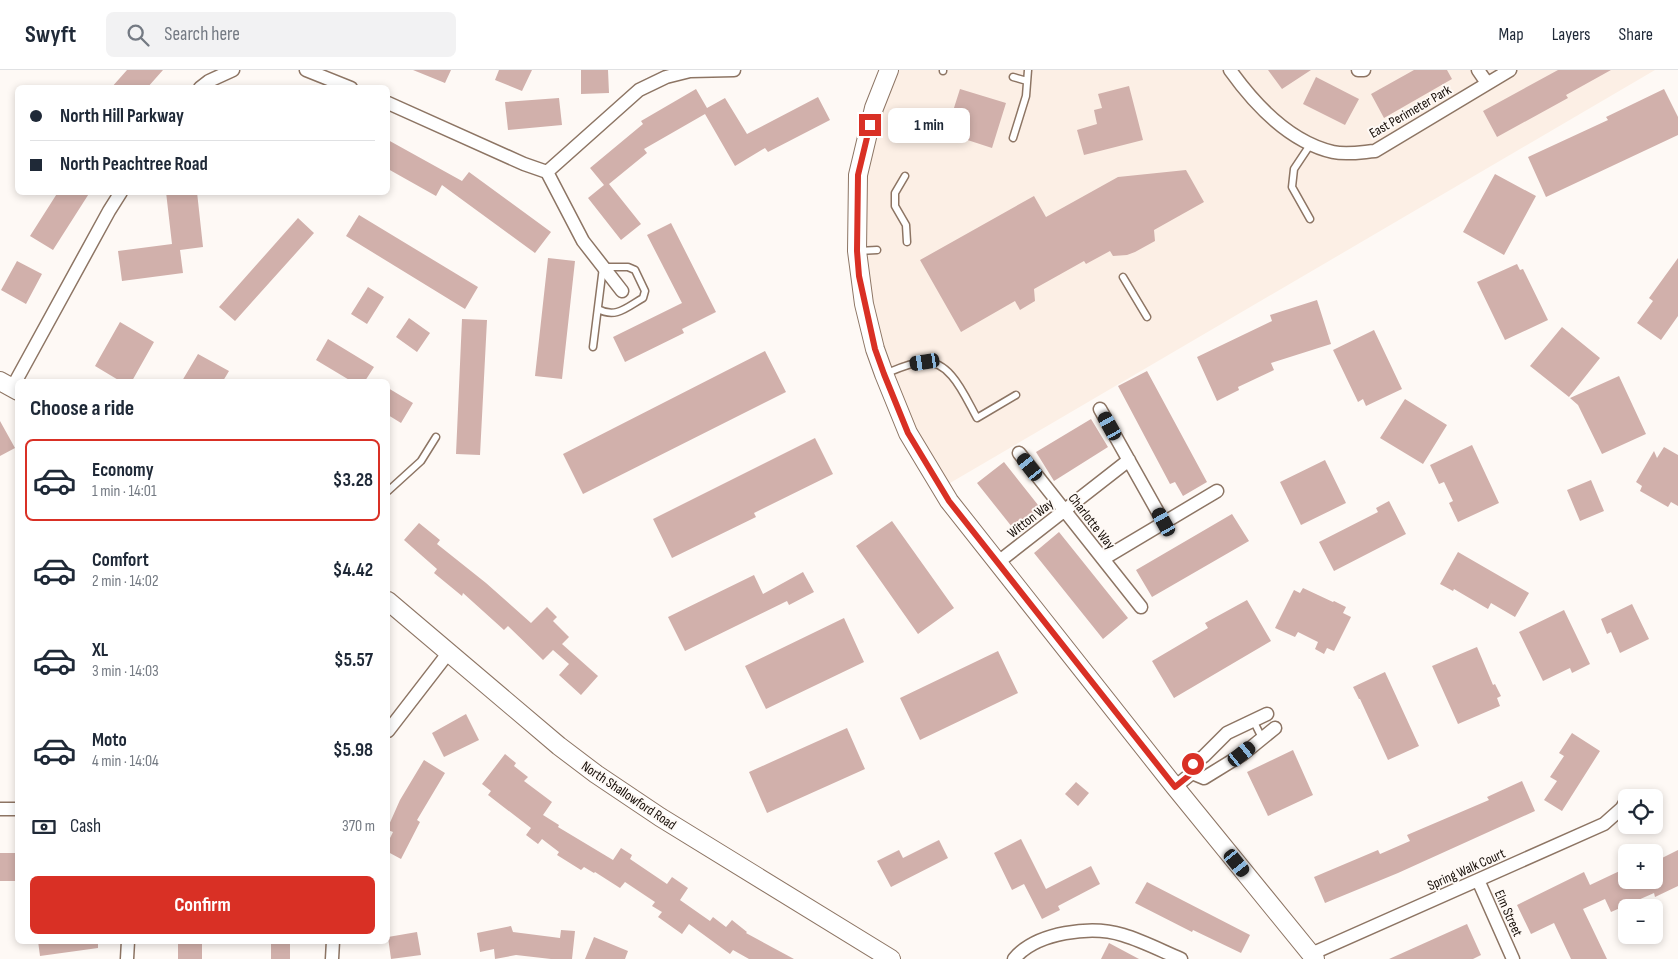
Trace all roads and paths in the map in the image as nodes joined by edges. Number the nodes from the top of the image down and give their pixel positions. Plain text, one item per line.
1 (233, 70) edge
2 (306, 70) edge
3 (734, 70) edge
4 (889, 70) edge
5 (1028, 70) edge
6 (1230, 70) edge
7 (1358, 70) edge
8 (1364, 70) edge
9 (1478, 70) edge
10 (1510, 70) edge
11 (1013, 77) dead end
12 (1027, 81) junction
13 (1487, 83) junction
14 (204, 85) edge
15 (344, 85) edge
16 (390, 104) edge
17 (1013, 138) dead end
18 (1310, 145) junction
19 (547, 172) junction
20 (906, 176) dead end
21 (119, 195) edge
22 (1310, 219) dead end
23 (907, 242) dead end
24 (877, 250) dead end
25 (857, 251) junction
26 (603, 267) junction
27 (1123, 277) dead end
28 (622, 291) dead end
29 (598, 309) junction
30 (1147, 317) dead end
31 (593, 348) dead end
32 (884, 374) junction
33 (10, 386) edge
34 (1016, 395) dead end
35 (1100, 409) dead end
36 (436, 437) dead end
37 (1019, 453) dead end
38 (1129, 460) junction
39 (390, 489) edge
40 (1217, 491) dead end
41 (1064, 510) junction
42 (1164, 522) junction
43 (1103, 559) junction
44 (997, 563) junction
45 (390, 603) edge
46 (1141, 607) dead end
47 (449, 652) junction
48 (1268, 714) dead end
49 (1254, 720) junction
50 (1275, 728) dead end
51 (390, 729) edge
52 (1262, 738) junction
53 (1192, 773) junction
54 (1175, 787) junction
55 (0, 809) edge
56 (15, 809) edge
57 (1618, 812) edge
58 (1478, 880) junction
59 (128, 944) edge
60 (333, 944) edge
61 (1313, 956) edge
62 (127, 959) edge
63 (332, 959) edge
64 (892, 959) edge
65 (1014, 959) edge
66 (1181, 959) edge
67 (1513, 959) edge

1 - 14 street
2 - 15 street
3 - 19 street
4 - 25 street
5 - 12 lane
6 - 18 street, East Perimeter Park
7 - 8 street
9 - 13 street
10 - 13 street, East Perimeter Park
11 - 12 lane
12 - 17 lane
13 - 18 street, East Perimeter Park
16 - 19 street
18 - 22 lane
19 - 26 street
20 - 23 lane
21 - 33 street
24 - 25 lane
25 - 32 street
26 - 28 street
26 - 29 lane
26 - 29 lane
27 - 30 lane
29 - 31 lane
32 - 34 lane
32 - 44 street
35 - 38 street
36 - 39 lane
37 - 41 street, Charlotte Way
38 - 41 street, Witton Way
38 - 42 street
40 - 42 street
41 - 43 street, Charlotte Way
41 - 44 street, Witton Way
42 - 43 street
43 - 46 street, Charlotte Way
44 - 54 street
45 - 47 street, North Shallowford Road
47 - 51 street
47 - 64 street, North Shallowford Road
48 - 49 street
49 - 52 lane
49 - 53 street
50 - 52 street
52 - 53 street
53 - 54 street
54 - 61 street
55 - 56 street
57 - 58 street, Spring Walk Court
58 - 61 street, Spring Walk Court
58 - 67 street, Elm Street
59 - 62 street
60 - 63 street
65 - 66 street

